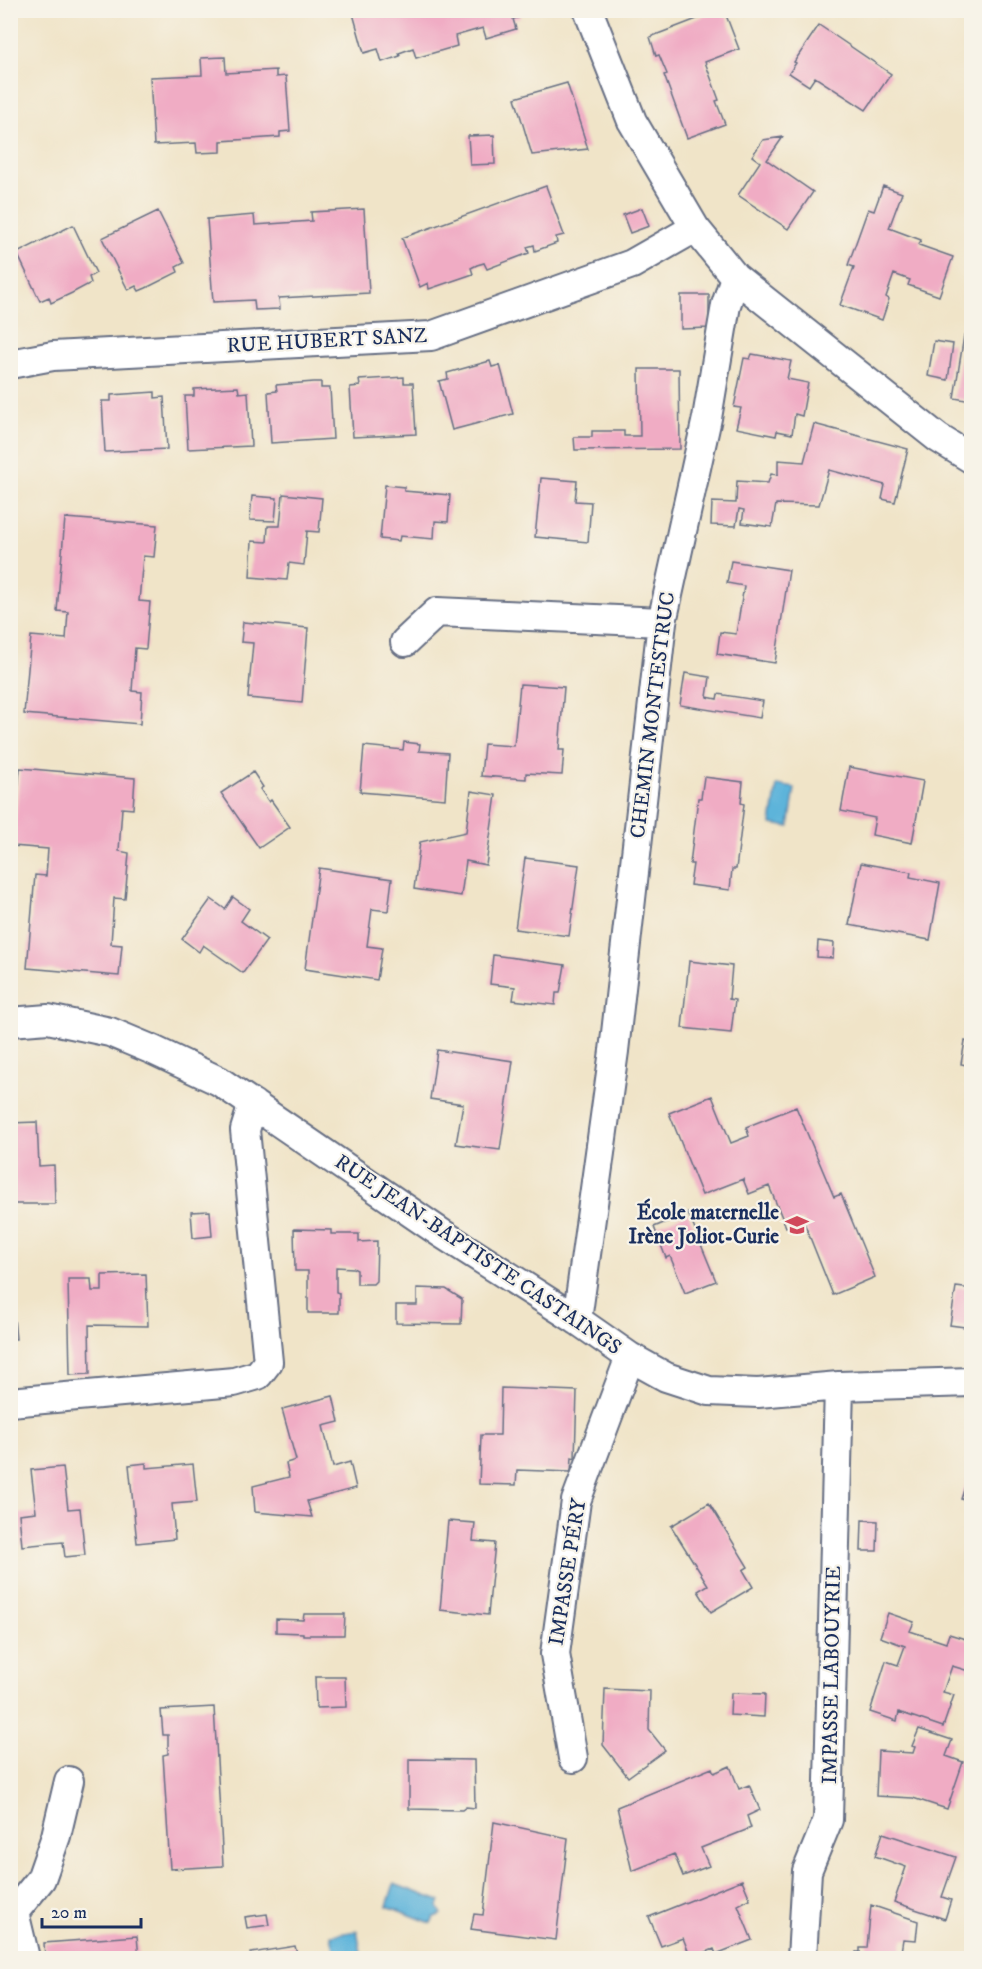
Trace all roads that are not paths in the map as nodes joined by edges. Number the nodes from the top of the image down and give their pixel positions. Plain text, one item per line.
1 (588, 10) edge
2 (695, 228) junction
3 (735, 277) junction
4 (10, 364) edge
5 (972, 459) edge
6 (662, 622) junction
7 (405, 642) dead end
8 (10, 1022) edge
9 (253, 1104) junction
10 (577, 1320) junction
11 (630, 1357) junction
12 (972, 1382) edge
13 (839, 1386) junction
14 (10, 1402) edge
15 (573, 1758) dead end
16 (69, 1781) dead end
17 (12, 1912) edge
18 (26, 1959) edge
19 (802, 1959) edge

1 - 2 street
2 - 3 street
2 - 4 street, RUE HUBERT SANZ
3 - 5 street
3 - 6 street, CHEMIN MONTESTRUC
6 - 7 street
6 - 10 street, CHEMIN MONTESTRUC
8 - 9 street, RUE JEAN-BAPTISTE CASTAINGS
9 - 10 street, RUE JEAN-BAPTISTE CASTAINGS
9 - 14 street
10 - 11 street, RUE JEAN-BAPTISTE CASTAINGS
11 - 13 street, RUE JEAN-BAPTISTE CASTAINGS
11 - 15 street, IMPASSE PÉRY
12 - 13 street, RUE JEAN-BAPTISTE CASTAINGS
13 - 19 street, IMPASSE LABOUYRIE
16 - 17 street
17 - 18 street

